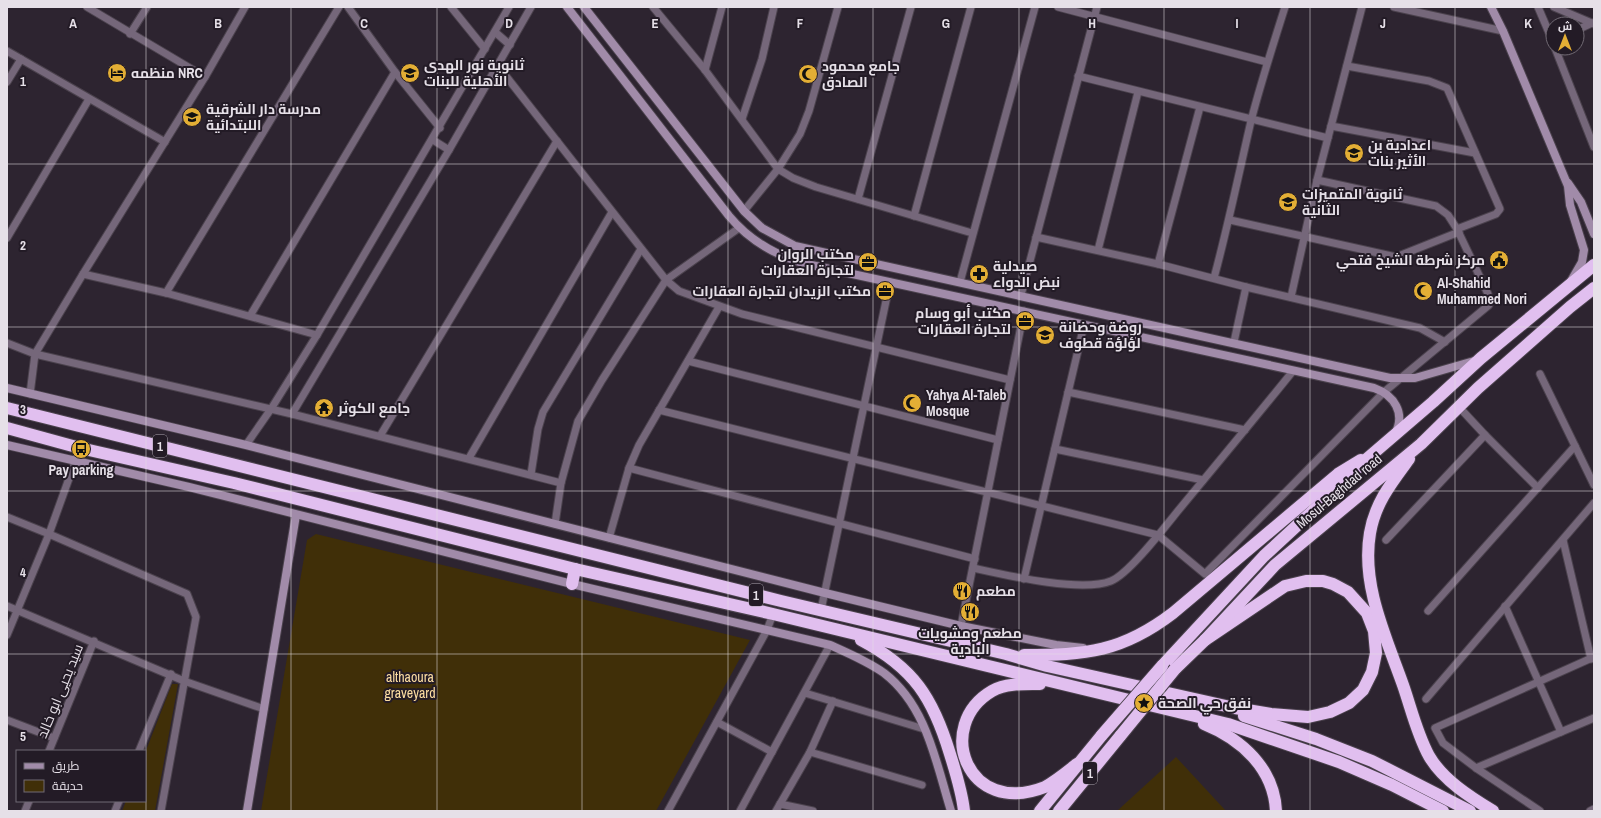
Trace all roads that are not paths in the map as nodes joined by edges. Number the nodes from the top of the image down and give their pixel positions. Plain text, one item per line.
1 (87, 7) edge
2 (147, 7) edge
3 (245, 7) edge
4 (338, 7) edge
5 (348, 7) edge
6 (451, 7) edge
7 (509, 7) edge
8 (530, 7) edge
9 (567, 7) edge
10 (584, 7) edge
11 (722, 7) edge
12 (774, 7) edge
13 (838, 7) edge
14 (911, 7) edge
15 (971, 7) edge
16 (1035, 7) edge
17 (1058, 7) edge
18 (1097, 7) edge
19 (1285, 7) edge
20 (1362, 7) edge
21 (1394, 7) edge
22 (1491, 7) edge
23 (1538, 7) edge
24 (1554, 7) edge
25 (1403, 8) edge
26 (656, 9) edge
27 (1094, 16) junction
28 (1545, 23) edge
29 (1593, 24) edge
30 (1503, 31) junction
31 (495, 32) junction
32 (130, 34) junction
33 (510, 45) junction
34 (485, 49) junction
35 (7, 51) edge
36 (1558, 56) edge
37 (21, 59) junction
38 (1267, 62) junction
39 (498, 66) junction
40 (1347, 66) junction
41 (632, 70) junction
42 (705, 70) junction
43 (395, 72) junction
44 (1078, 76) junction
45 (205, 77) junction
46 (622, 77) junction
47 (7, 82) edge
48 (1138, 92) junction
49 (89, 99) junction
50 (1200, 107) junction
51 (742, 119) junction
52 (1252, 120) junction
53 (1331, 126) junction
54 (440, 128) junction
55 (1328, 138) junction
56 (433, 140) junction
57 (557, 141) junction
58 (165, 142) junction
59 (1594, 147) edge
60 (449, 150) junction
61 (1475, 153) junction
62 (778, 169) junction
63 (1564, 175) junction
64 (1317, 180) junction
65 (858, 199) junction
66 (744, 211) junction
67 (612, 212) junction
68 (914, 216) junction
69 (1230, 220) junction
70 (739, 228) junction
71 (1458, 231) junction
72 (972, 233) junction
73 (1594, 234) edge
74 (1305, 236) junction
75 (1036, 237) junction
76 (7, 238) edge
77 (641, 249) junction
78 (1098, 250) junction
79 (1158, 264) junction
80 (1594, 265) edge
81 (885, 266) junction
82 (82, 274) junction
83 (862, 275) junction
84 (1214, 278) junction
85 (666, 280) junction
86 (890, 282) junction
87 (960, 282) junction
88 (1246, 287) junction
89 (1594, 288) edge
90 (166, 292) junction
91 (1560, 292) junction
92 (1021, 295) junction
93 (1291, 297) junction
94 (1594, 298) edge
95 (1572, 305) junction
96 (1069, 306) junction
97 (719, 307) junction
98 (1024, 311) junction
99 (250, 316) junction
100 (1049, 316) junction
101 (1084, 325) junction
102 (317, 335) junction
103 (7, 342) edge
104 (1234, 342) junction
105 (1445, 342) junction
106 (876, 347) junction
107 (35, 354) junction
108 (1481, 358) junction
109 (688, 361) junction
110 (1293, 372) junction
111 (1540, 374) dead end
112 (1399, 379) junction
113 (1010, 380) junction
114 (7, 388) edge
115 (1068, 392) junction
116 (1384, 392) junction
117 (30, 394) junction
118 (864, 406) junction
119 (1459, 407) junction
120 (7, 408) edge
121 (271, 409) junction
122 (659, 410) junction
123 (292, 414) junction
124 (7, 428) edge
125 (1245, 430) junction
126 (1485, 434) junction
127 (380, 436) junction
128 (1393, 437) junction
129 (998, 440) junction
130 (1421, 444) junction
131 (7, 445) edge
132 (246, 445) junction
133 (1575, 446) junction
134 (80, 448) junction
135 (1055, 449) junction
136 (1374, 452) junction
137 (469, 458) junction
138 (853, 458) junction
139 (75, 461) junction
140 (629, 468) junction
141 (531, 474) junction
142 (1203, 480) junction
143 (314, 483) junction
144 (561, 483) junction
145 (1594, 484) edge
146 (1538, 488) junction
147 (988, 492) junction
148 (309, 502) junction
149 (1594, 503) edge
150 (1042, 505) junction
151 (296, 515) junction
152 (7, 517) edge
153 (554, 524) junction
154 (839, 524) junction
155 (49, 534) junction
156 (1158, 535) junction
157 (609, 538) junction
158 (1386, 540) dead end
159 (1563, 540) junction
160 (975, 559) junction
161 (575, 568) junction
162 (973, 568) junction
163 (1024, 579) junction
164 (572, 584) junction
165 (825, 593) junction
166 (7, 606) edge
167 (1505, 606) junction
168 (17, 610) junction
169 (821, 610) junction
170 (1428, 612) dead end
171 (773, 614) junction
172 (961, 626) junction
173 (834, 629) junction
174 (767, 630) junction
175 (7, 635) edge
176 (1206, 640) junction
177 (94, 642) junction
178 (830, 645) junction
179 (1102, 650) junction
180 (1006, 654) junction
181 (1592, 658) edge
182 (171, 674) junction
183 (184, 681) junction
184 (1538, 682) junction
185 (1082, 689) junction
186 (805, 693) junction
187 (1426, 699) dead end
188 (833, 702) junction
189 (1199, 702) junction
190 (264, 709) junction
191 (1165, 709) junction
192 (1594, 718) edge
193 (7, 720) edge
194 (717, 722) junction
195 (924, 729) junction
196 (1561, 732) junction
197 (54, 738) junction
198 (49, 750) edge
199 (139, 750) edge
200 (772, 752) junction
201 (810, 752) junction
202 (1101, 759) junction
203 (1077, 764) junction
204 (1476, 768) junction
205 (922, 785) dead end
206 (780, 804) junction
207 (1594, 809) edge
208 (161, 811) edge
209 (247, 811) edge
210 (668, 811) edge
211 (740, 811) edge
212 (776, 811) edge
213 (812, 811) edge
214 (950, 811) edge
215 (964, 811) edge
216 (1040, 811) edge
217 (1059, 811) edge
218 (1070, 811) edge
219 (1276, 811) edge
220 (1443, 811) edge
221 (1470, 811) edge
222 (1493, 811) edge
223 (1540, 811) edge
224 (1590, 811) edge

1 - 32 street
2 - 32 street
3 - 45 street
4 - 90 street
5 - 43 street
6 - 34 street
7 - 31 street
8 - 33 street
9 - 46 main road
10 - 41 main road
11 - 42 street
12 - 51 street
13 - 62 street
14 - 65 street
15 - 68 street
16 - 72 street
17 - 27 street
18 - 27 street
19 - 38 street
20 - 40 street
21 - 25 street
22 - 30 main road
23 - 28 street
24 - 29 street
25 - 30 street
26 - 42 street
27 - 38 street
27 - 44 street
30 - 63 main road
31 - 33 street
31 - 34 street
32 - 45 street
33 - 39 street
34 - 54 street
35 - 37 street
36 - 59 street
37 - 47 street
37 - 49 street
38 - 52 street
39 - 57 street
39 - 60 street
40 - 53 street
40 - 61 street
41 - 46 main road
41 - 66 main road
42 - 51 street
43 - 54 street
43 - 99 street
44 - 48 street
44 - 75 street
45 - 58 street
46 - 70 main road
48 - 50 street
48 - 78 street
49 - 58 street
49 - 76 street
50 - 52 street
50 - 79 street
51 - 62 street
52 - 55 street
52 - 69 street
53 - 55 street
53 - 61 street
54 - 56 street
55 - 64 street
56 - 60 street
56 - 102 street
57 - 67 street
57 - 127 street
58 - 82 street
60 - 123 street
61 - 71 street
62 - 65 street
62 - 66 street
63 - 73 main road
63 - 91 main road
64 - 71 street
64 - 74 street
65 - 68 street
66 - 81 main road
67 - 77 street
67 - 137 street
68 - 72 street
69 - 74 street
69 - 84 street
70 - 83 main road
70 - 85 street
71 - 74 street
71 - 105 street
72 - 87 street
74 - 93 street
75 - 78 street
75 - 92 street
77 - 85 street
77 - 141 street
78 - 79 street
79 - 84 street
80 - 91 highway
81 - 83 main road
81 - 87 main road
82 - 90 street
82 - 107 street
83 - 86 main road
84 - 88 street
85 - 97 street
85 - 144 street
86 - 98 main road
86 - 106 street
87 - 92 main road
88 - 93 street
88 - 104 street
89 - 95 highway, Mosul-Baghdad road
90 - 99 street
91 - 108 highway
92 - 96 main road
93 - 105 street
94 - 95 main road
95 - 119 highway, Mosul-Baghdad road
96 - 100 main road
96 - 104 main road
97 - 106 street
97 - 109 street
98 - 100 main road
98 - 113 street
99 - 102 street
100 - 101 main road
101 - 110 main road
101 - 115 street
102 - 121 street
103 - 107 street
104 - 112 main road
105 - 112 street
106 - 113 street
106 - 118 street
107 - 117 street
107 - 121 street
108 - 112 main road
108 - 128 highway
109 - 118 street
109 - 122 street
110 - 116 main road
110 - 125 street
111 - 133 street
112 - 116 street
113 - 129 street
114 - 117 main road
115 - 125 street
115 - 135 street
116 - 128 main road
116 - 156 street
117 - 132 main road
118 - 129 street
118 - 138 street
119 - 126 street
119 - 130 highway, Mosul-Baghdad road
120 - 143 highway, 1
121 - 123 street
121 - 132 street
122 - 138 street
122 - 140 street
123 - 127 street
124 - 134 highway, 1
125 - 142 street
126 - 146 street
126 - 158 street
127 - 137 street
128 - 136 highway
129 - 147 street
130 - 176 highway, Mosul-Baghdad road
130 - 222 highway
131 - 139 main road
132 - 153 main road
133 - 145 street
133 - 146 street
134 - 139 street
134 - 148 highway, 1
135 - 142 street
135 - 150 street
136 - 179 highway
136 - 203 highway, bridge
137 - 141 street
138 - 147 street
138 - 154 street
139 - 151 main road
139 - 155 street
140 - 154 street
140 - 157 street
141 - 144 street
142 - 156 street
143 - 148 highway
143 - 169 highway, 1
144 - 153 street
146 - 170 street
147 - 150 street
147 - 160 street
148 - 161 highway, 1
149 - 159 street
150 - 156 street
150 - 163 street
151 - 164 main road
151 - 190 main road
152 - 155 street
153 - 157 main road
154 - 160 street
154 - 165 street
155 - 168 street
155 - 183 street
156 - 163 street
157 - 165 main road
159 - 167 street
159 - 181 street
160 - 162 street
161 - 164 highway
161 - 171 highway, 1
162 - 163 street
162 - 172 street
164 - 174 main road
165 - 169 street
165 - 172 main road
166 - 168 street
167 - 184 street
167 - 187 street
168 - 175 street
168 - 177 street
169 - 180 highway, 1
171 - 173 highway, 1
171 - 174 street
172 - 179 main road
173 - 185 highway
173 - 215 highway
174 - 178 main road
174 - 194 street
176 - 189 highway
176 - 202 highway, Mosul-Baghdad road / 1, bridge
177 - 182 street
177 - 197 street, سيد يحيى ابو خالد
178 - 186 street
178 - 195 main road
179 - 180 highway
180 - 189 highway, 1
181 - 184 street
182 - 183 street
182 - 199 street
183 - 190 street
183 - 208 street
184 - 196 street
184 - 204 street
185 - 191 highway
185 - 203 highway
186 - 188 street
186 - 200 street
188 - 195 street
188 - 201 street
189 - 221 highway
190 - 209 main road
191 - 219 highway
191 - 220 highway
192 - 196 street
193 - 197 street
194 - 200 street
194 - 210 street
195 - 214 main road
196 - 204 street
197 - 198 street, سيد يحيى ابو خالد
200 - 211 street
201 - 205 street
201 - 206 street
202 - 217 highway, 1
202 - 218 highway
203 - 216 highway
204 - 223 street
206 - 212 street
206 - 213 street
207 - 224 street

